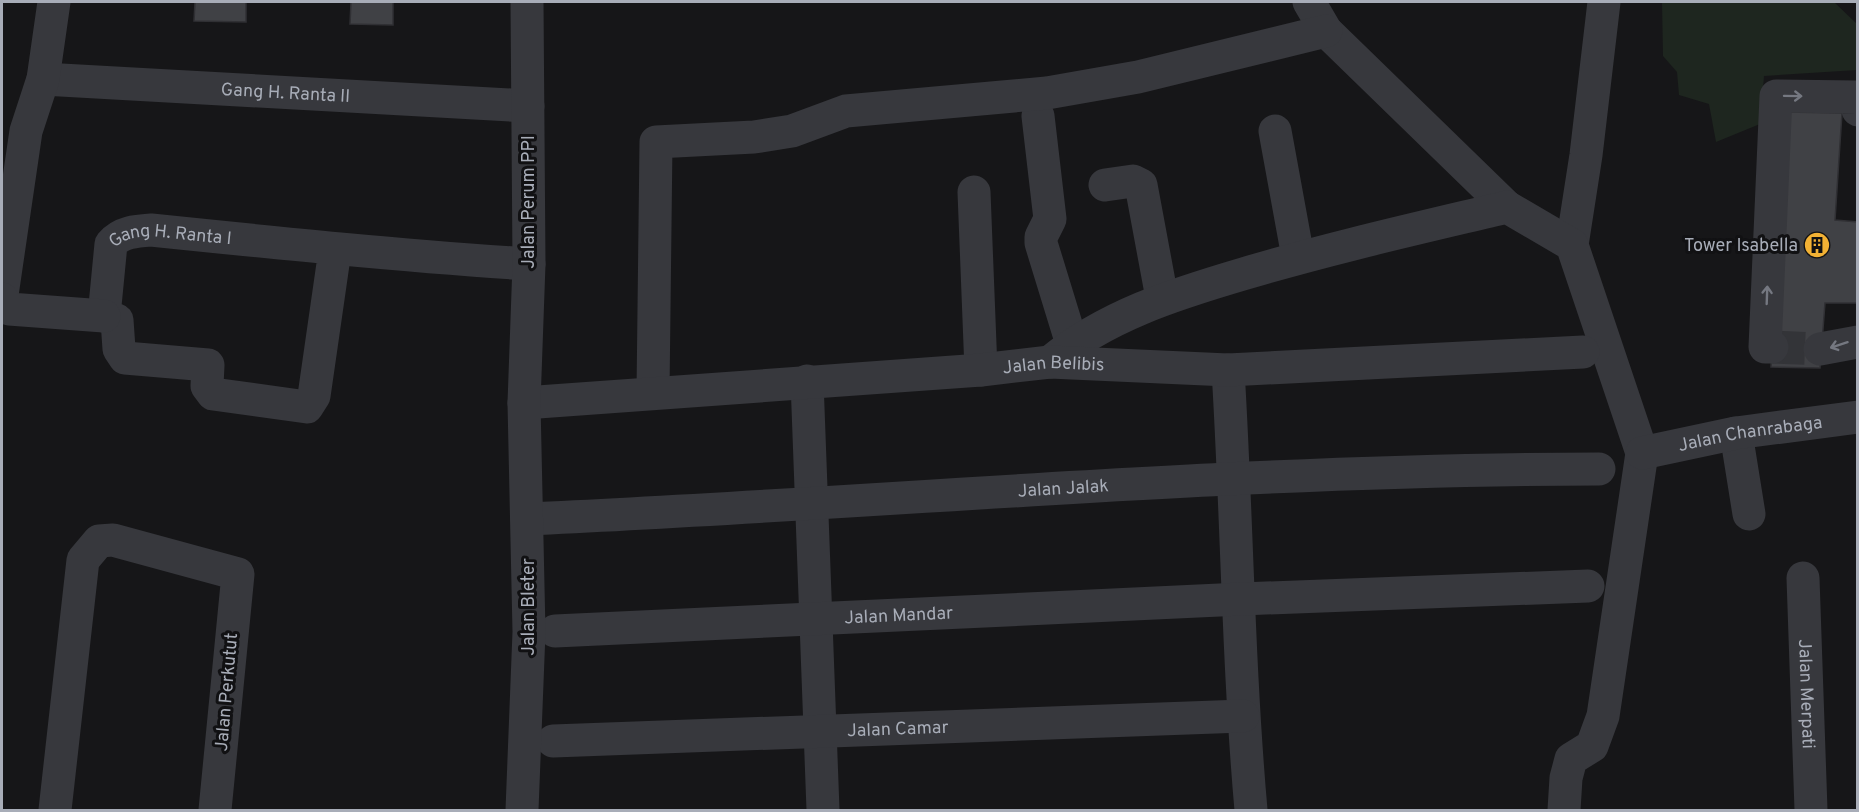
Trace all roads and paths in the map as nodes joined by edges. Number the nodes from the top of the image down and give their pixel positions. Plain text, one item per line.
1 (54, 2) edge
2 (527, 2) edge
3 (1310, 2) edge
4 (1604, 2) edge
5 (1326, 31) junction
6 (43, 79) junction
7 (528, 106) junction
8 (1857, 110) edge
9 (1038, 116) dead end
10 (1275, 131) dead end
11 (1105, 185) dead end
12 (974, 192) dead end
13 (1507, 207) junction
14 (1572, 245) junction
15 (335, 250) junction
16 (1298, 257) junction
17 (529, 264) junction
18 (2, 295) edge
19 (1162, 298) junction
20 (2, 300) edge
21 (104, 316) junction
22 (1857, 342) edge
23 (1772, 347) dead end
24 (1820, 349) tunnel mouth
25 (1582, 352) dead end
26 (1061, 353) junction
27 (981, 370) junction
28 (1228, 370) junction
29 (807, 381) junction
30 (653, 393) junction
31 (1857, 403) edge
32 (524, 404) junction
33 (1857, 417) edge
34 (1825, 422) junction
35 (1736, 433) junction
36 (1642, 453) junction
37 (1599, 469) dead end
38 (1235, 479) junction
39 (811, 503) junction
40 (1749, 514) dead end
41 (527, 519) junction
42 (1803, 578) dead end
43 (1588, 586) dead end
44 (1240, 599) junction
45 (816, 619) junction
46 (555, 631) dead end
47 (1243, 716) junction
48 (821, 732) junction
49 (553, 741) dead end
50 (55, 810) edge
51 (215, 810) edge
52 (522, 810) edge
53 (823, 810) edge
54 (1251, 810) edge
55 (1564, 810) edge
56 (1811, 810) edge

1 - 6 street
2 - 7 street, Jalan Perum PPI
3 - 5 street
4 - 14 street
5 - 13 street
5 - 30 street
6 - 7 street, Gang H. Ranta II
6 - 18 street
7 - 17 street, Jalan Perum PPI
23 -> 8 street
9 - 26 street
10 - 16 street
11 - 19 street
12 - 27 street
13 - 14 street
13 - 16 street
14 - 36 street
15 - 17 street, Gang H. Ranta I
15 - 21 street, Gang H. Ranta I
15 - 21 street
16 - 19 street
17 - 32 street, Jalan Perum PPI
19 - 26 street
20 - 21 street
22 -> 24 street
25 - 28 street, Jalan Belibis
26 - 27 street, Jalan Belibis
26 - 28 street, Jalan Belibis
27 - 29 street, Jalan Belibis
28 - 38 street
29 - 30 street, Jalan Belibis
29 - 39 street
30 - 32 street, Jalan Belibis
31 - 34 street
32 - 41 street, Jalan Bleter
33 - 34 street, Jalan Chanrabaga
34 - 35 street, Jalan Chanrabaga
35 - 36 street, Jalan Chanrabaga
35 - 40 street
36 - 55 street
37 - 38 street, Jalan Jalak
38 - 39 street, Jalan Jalak
38 - 44 street
39 - 41 street, Jalan Jalak
39 - 45 street
41 - 52 street, Jalan Bleter
42 - 56 street, Jalan Merpati
43 - 44 street, Jalan Mandar
44 - 45 street, Jalan Mandar
44 - 47 street
45 - 46 street, Jalan Mandar
45 - 48 street
47 - 48 street, Jalan Camar
47 - 54 street
48 - 49 street, Jalan Camar
48 - 53 street
50 - 51 street, Jalan Perkutut

